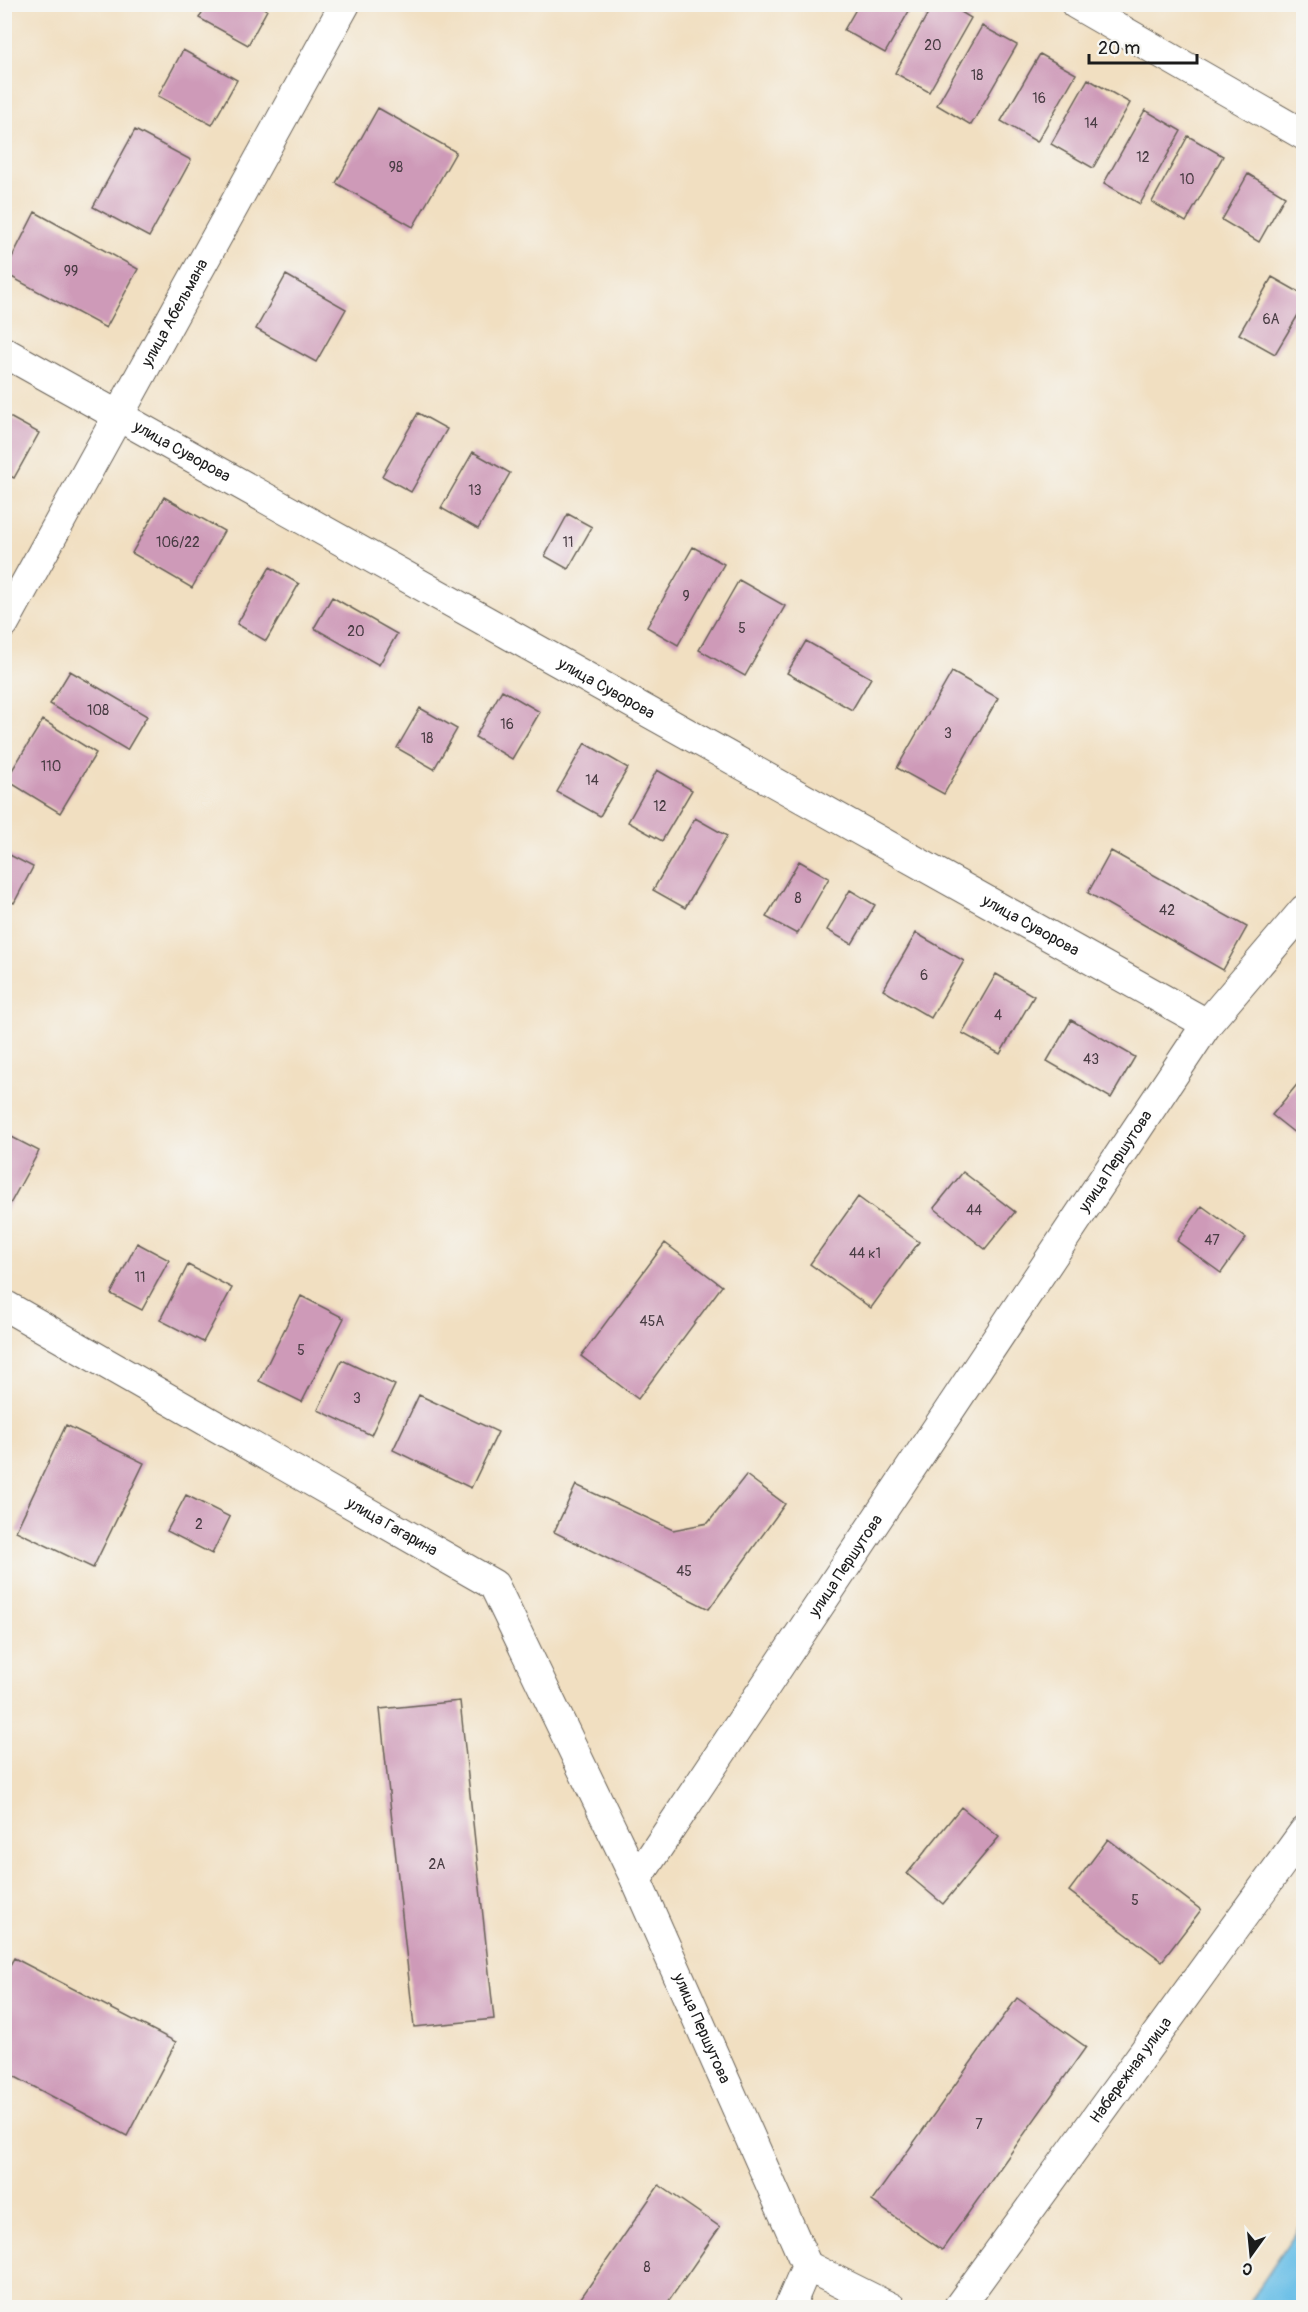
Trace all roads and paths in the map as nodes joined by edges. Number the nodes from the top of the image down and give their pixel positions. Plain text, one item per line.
1 (345, 4) edge
2 (1076, 4) edge
3 (1304, 135) edge
4 (4, 352) edge
5 (119, 415) junction
6 (4, 623) edge
7 (1304, 910) edge
8 (1207, 1024) junction
9 (4, 1305) edge
10 (1304, 1832) edge
11 (636, 1880) junction
12 (807, 2266) junction
13 (789, 2307) edge
14 (891, 2307) edge
15 (958, 2307) edge

1 - 5 street, улица Абельмана
2 - 3 street
4 - 5 street, улица Суворова
5 - 6 street, улица Абельмана
5 - 8 street, улица Суворова
7 - 8 street, улица Першутова
8 - 11 street, улица Першутова
9 - 11 street, улица Гагарина
10 - 15 street, Набережная улица
11 - 12 street, улица Першутова
12 - 13 street
12 - 14 street

